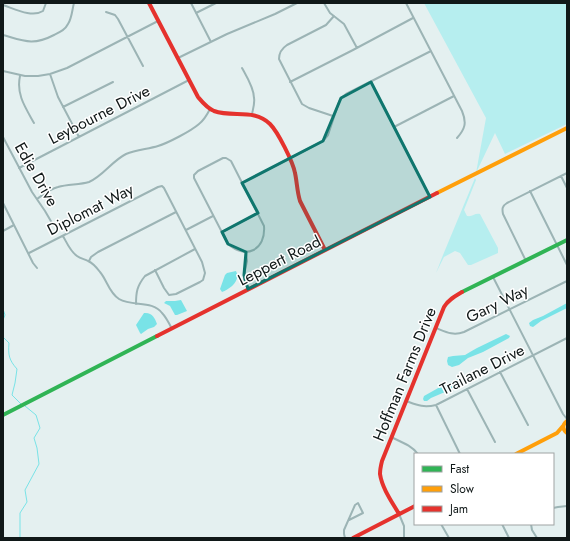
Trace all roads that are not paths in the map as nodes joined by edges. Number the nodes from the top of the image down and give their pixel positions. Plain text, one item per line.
1 (46, 3) edge
2 (74, 3) edge
3 (148, 3) edge
4 (191, 3) edge
5 (216, 3) edge
6 (297, 3) edge
7 (324, 3) edge
8 (406, 3) edge
9 (291, 4) edge
10 (4, 5) edge
11 (106, 12) dead end
12 (196, 14) junction
13 (334, 16) junction
14 (414, 18) junction
15 (158, 21) junction
16 (3, 35) edge
17 (127, 37) junction
18 (211, 42) junction
19 (357, 48) junction
20 (431, 51) junction
21 (178, 58) junction
22 (143, 66) dead end
23 (242, 68) dead end
24 (3, 71) edge
25 (50, 74) junction
26 (20, 76) junction
27 (189, 80) junction
28 (113, 82) dead end
29 (290, 82) junction
30 (371, 82) junction
31 (454, 96) junction
32 (64, 107) junction
33 (210, 109) junction
34 (252, 114) junction
35 (334, 116) junction
36 (34, 123) dead end
37 (394, 127) junction
38 (567, 128) edge
39 (3, 137) edge
40 (79, 137) junction
41 (457, 138) dead end
42 (289, 159) junction
43 (19, 168) junction
44 (567, 173) edge
45 (561, 176) junction
46 (242, 183) junction
47 (567, 188) edge
48 (530, 191) junction
49 (430, 197) junction
50 (37, 199) junction
51 (3, 203) edge
52 (176, 212) junction
53 (258, 213) junction
54 (213, 216) junction
55 (52, 223) dead end
56 (14, 225) junction
57 (3, 230) edge
58 (186, 230) junction
59 (222, 232) junction
60 (63, 236) junction
61 (567, 240) edge
62 (557, 245) junction
63 (196, 249) junction
64 (325, 250) junction
65 (246, 252) junction
66 (29, 253) junction
67 (89, 261) junction
68 (526, 261) junction
69 (567, 265) edge
70 (37, 268) dead end
71 (155, 270) junction
72 (493, 277) junction
73 (567, 281) edge
74 (248, 289) junction
75 (136, 304) junction
76 (509, 310) junction
77 (436, 328) junction
78 (172, 329) junction
79 (566, 338) edge
80 (567, 342) edge
81 (533, 355) junction
82 (500, 372) junction
83 (467, 389) junction
84 (406, 401) junction
85 (436, 405) junction
86 (3, 415) edge
87 (564, 417) junction
88 (565, 423) edge
89 (528, 425) dead end
90 (566, 432) edge
91 (557, 433) junction
92 (391, 437) junction
93 (495, 442) dead end
94 (417, 453) edge
95 (460, 453) edge
96 (518, 453) edge
97 (414, 506) edge
98 (567, 506) edge
99 (554, 508) edge
100 (399, 514) junction
101 (349, 520) junction
102 (442, 525) edge
103 (502, 525) edge
104 (531, 525) edge
105 (345, 538) edge
106 (353, 538) edge
107 (404, 538) edge
108 (449, 538) edge
109 (509, 538) edge
110 (537, 538) edge

1 - 10 street
2 - 16 street
3 - 15 main road
4 - 12 street
5 - 12 street
6 - 9 street
7 - 13 street
8 - 14 street
9 - 18 street
11 - 17 street
12 - 18 street
13 - 19 street
13 - 29 street
14 - 19 street
14 - 20 street
15 - 17 street
15 - 21 main road
17 - 22 street
17 - 25 street
18 - 21 street
19 - 29 street
20 - 30 street
20 - 31 street
21 - 27 main road
23 - 34 street
24 - 26 street
25 - 26 street
25 - 32 street
26 - 36 street
27 - 33 main road
27 - 40 street, Leybourne Drive
28 - 32 street
29 - 35 street
30 - 35 street
30 - 37 street
31 - 37 street
31 - 41 street
32 - 40 street
33 - 34 main road
33 - 50 street
34 - 42 main road
35 - 42 street
37 - 49 street
38 - 49 main road, Leppert Road
39 - 43 street, Edie Drive
40 - 43 street, Leybourne Drive
42 - 46 street
42 - 64 main road
43 - 50 street, Edie Drive
44 - 45 street
45 - 47 street
45 - 48 street
46 - 53 street
46 - 54 street
48 - 62 street
48 - 68 street
49 - 64 main road, Leppert Road
50 - 55 street, Edie Drive
51 - 56 street
52 - 58 street
52 - 60 street, Diplomat Way
52 - 67 street
53 - 59 street
53 - 65 street
54 - 58 street
54 - 59 street
56 - 57 street
56 - 66 street
58 - 63 street
59 - 65 street
60 - 66 street, Diplomat Way
60 - 67 street
61 - 62 main road, Hoffman Farms Drive
62 - 68 main road, Hoffman Farms Drive
62 - 69 street
63 - 71 street
63 - 71 street
64 - 74 main road, Leppert Road
65 - 74 street
66 - 70 street
67 - 75 street
68 - 72 main road, Hoffman Farms Drive
71 - 75 street
72 - 76 street
72 - 77 main road, Hoffman Farms Drive
73 - 76 street, Gary Way
74 - 78 main road, Leppert Road
75 - 78 street
76 - 77 street, Gary Way
76 - 81 street
77 - 84 main road, Hoffman Farms Drive
78 - 86 main road, Leppert Road
79 - 80 street
79 - 81 street, Trailane Drive
81 - 82 street, Trailane Drive
81 - 87 street
82 - 83 street, Trailane Drive
82 - 89 street
83 - 85 street, Trailane Drive
83 - 93 street
84 - 85 street, Trailane Drive
84 - 92 main road, Hoffman Farms Drive
85 - 95 street
87 - 88 street
87 - 88 street
88 - 90 main road
88 - 91 main road
90 - 91 main road
91 - 96 main road
92 - 94 street
92 - 100 main road, Hoffman Farms Drive
97 - 100 main road
98 - 99 street
100 - 106 main road
100 - 107 street
101 - 101 street
101 - 105 street
102 - 108 street
103 - 109 street
104 - 110 street

